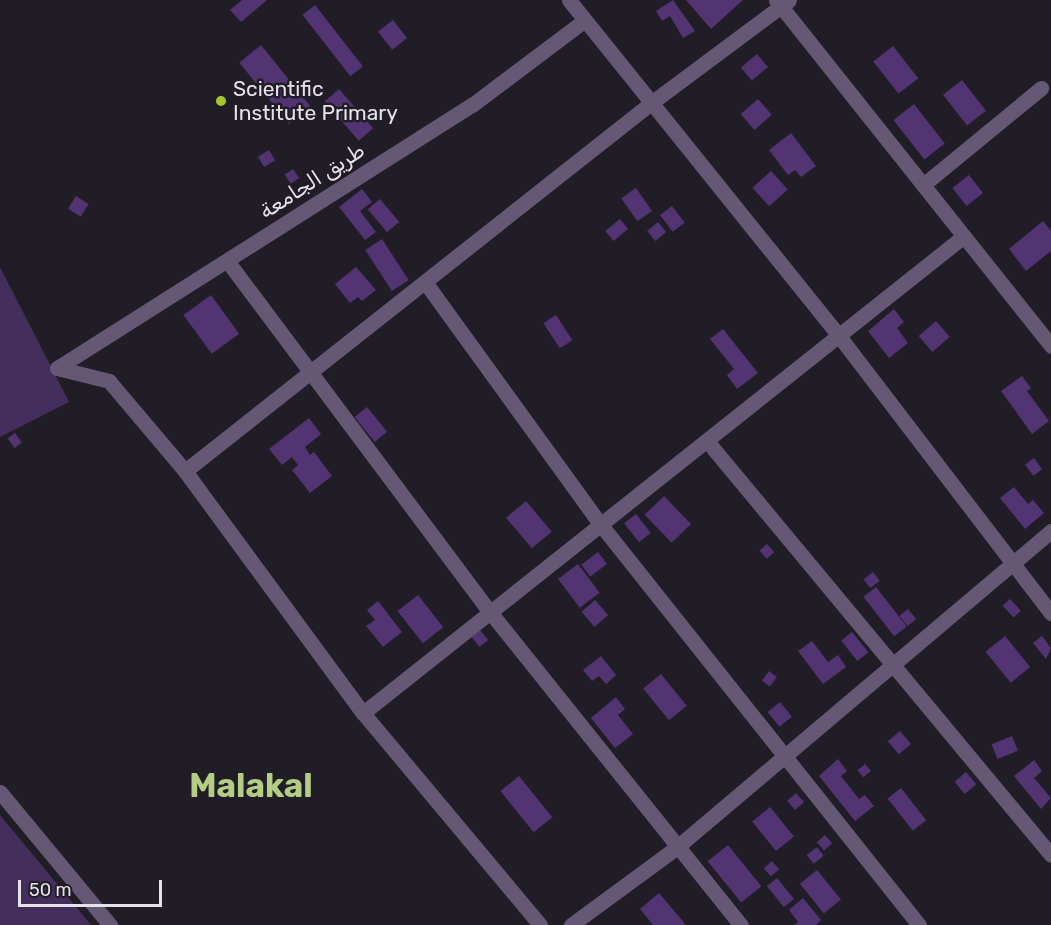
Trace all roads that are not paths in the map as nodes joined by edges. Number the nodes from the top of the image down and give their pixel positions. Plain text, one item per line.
1 (569, 0) edge
2 (782, 2) edge
3 (585, 20) junction
4 (1041, 88) dead end
5 (651, 103) junction
6 (922, 184) junction
7 (964, 236) junction
8 (228, 262) junction
9 (425, 282) junction
10 (839, 336) junction
11 (1051, 346) edge
12 (310, 372) junction
13 (707, 441) junction
14 (185, 471) junction
15 (601, 525) junction
16 (1051, 531) edge
17 (1011, 565) junction
18 (490, 612) junction
19 (1051, 613) edge
20 (895, 663) junction
21 (363, 713) junction
22 (785, 756) junction
23 (0, 792) edge
24 (677, 847) junction
25 (1051, 855) edge
26 (110, 925) edge
27 (540, 925) edge
28 (571, 925) edge
29 (741, 925) edge
30 (919, 925) edge

1 - 3 street
2 - 5 street
2 - 6 street
3 - 5 street
3 - 8 street, طريق الجامعة
4 - 6 street
5 - 9 street
5 - 10 street
6 - 7 street
7 - 10 street
7 - 11 street
8 - 12 street
8 - 14 street, طريق الجامعة
9 - 12 street
9 - 15 street
10 - 13 street
10 - 17 street
12 - 14 street
12 - 18 street
13 - 15 street
13 - 20 street
14 - 21 street
15 - 18 street
15 - 22 street
16 - 17 street
17 - 19 street
17 - 20 street
18 - 21 street
18 - 24 street
20 - 22 street
20 - 25 street
21 - 27 street
22 - 24 street
22 - 30 street
23 - 26 street
24 - 28 street
24 - 29 street

